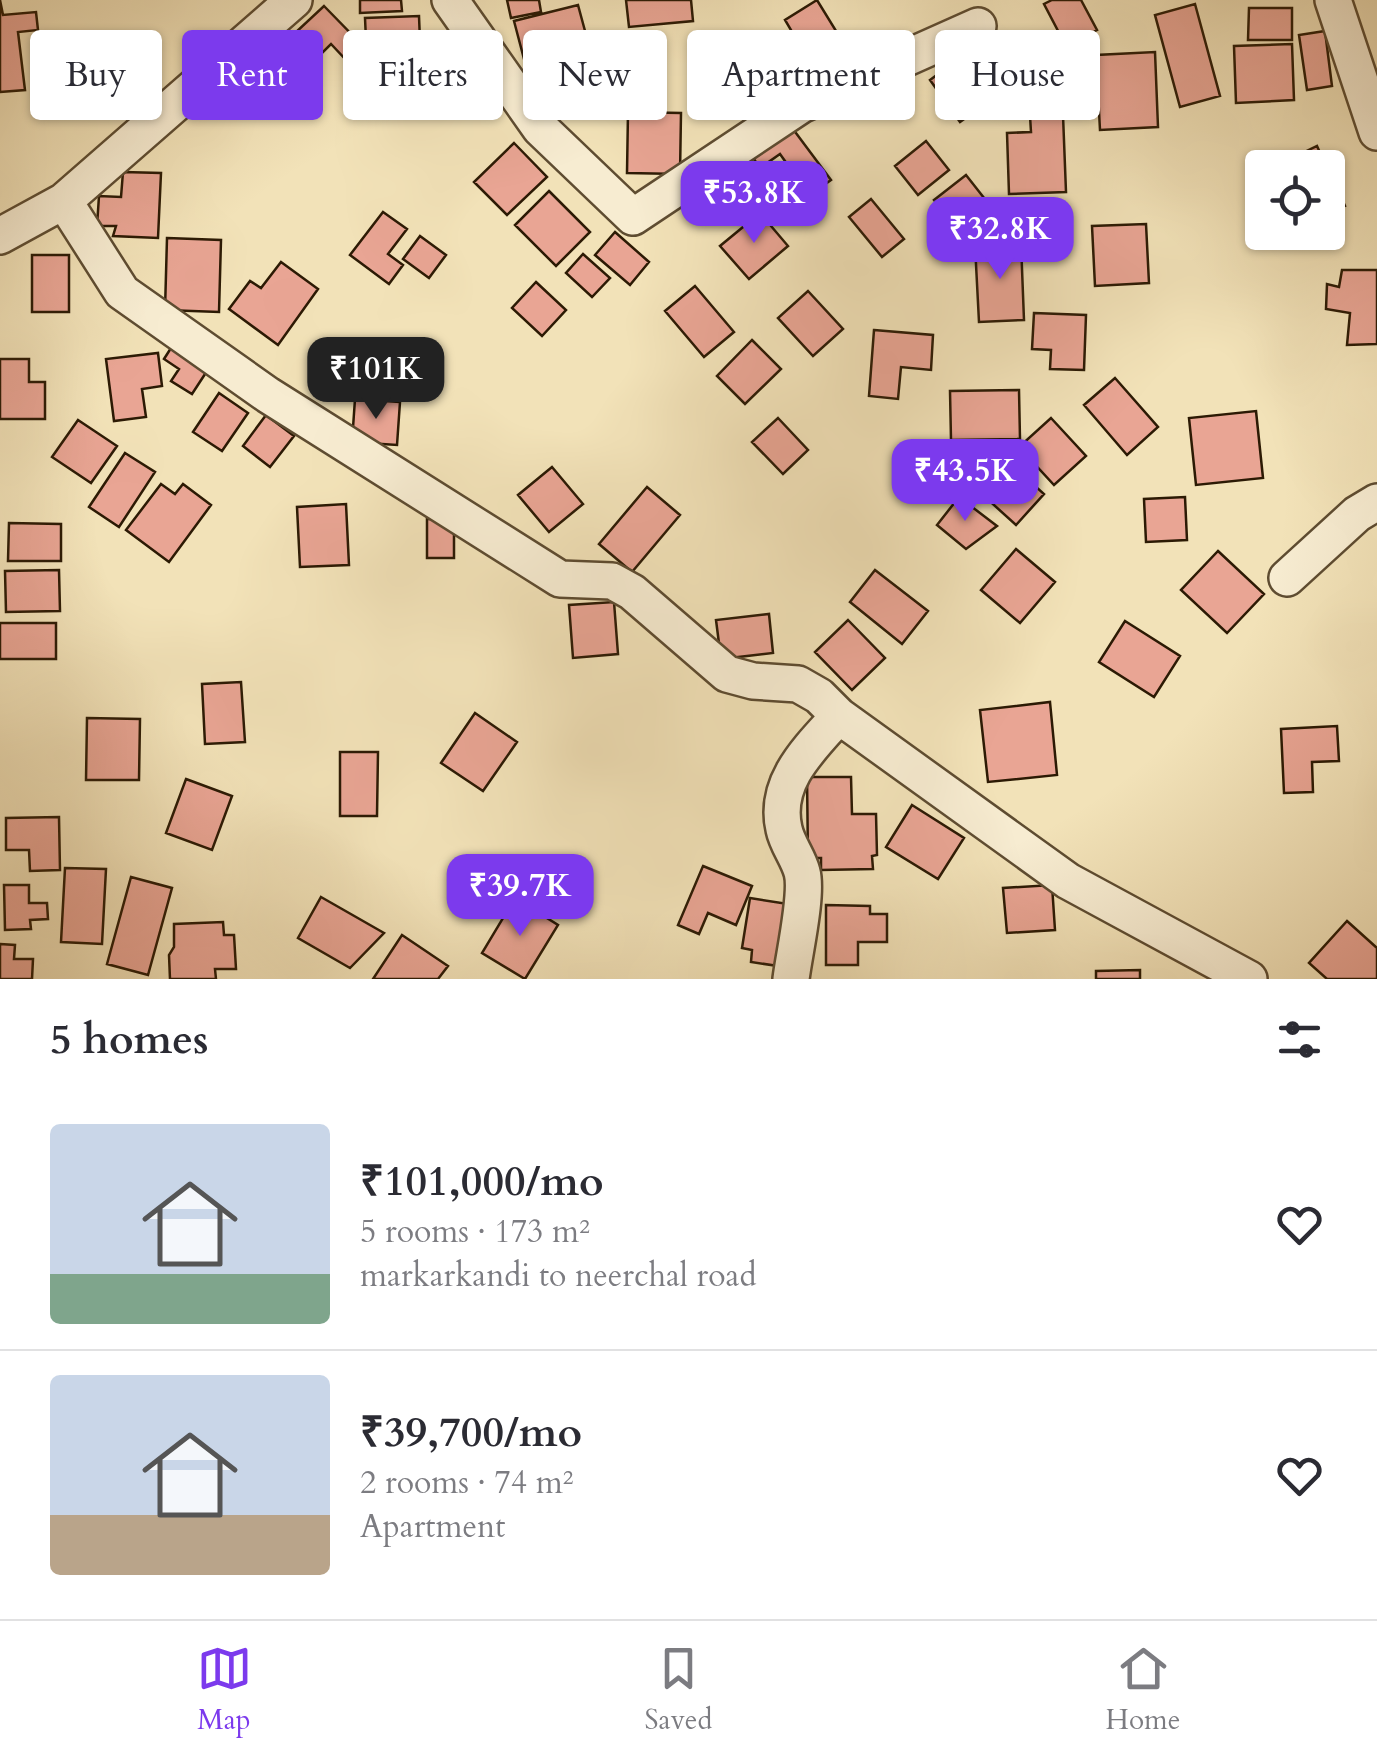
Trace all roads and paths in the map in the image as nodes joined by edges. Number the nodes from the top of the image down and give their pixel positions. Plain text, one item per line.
1 (294, 0) edge
2 (450, 0) edge
3 (1333, 0) edge
4 (978, 26) dead end
5 (1377, 132) edge
6 (64, 201) junction
7 (0, 236) edge
8 (1377, 502) edge
9 (1287, 578) dead end
10 (839, 716) junction
11 (791, 979) edge
12 (1248, 979) edge

1 - 6 street
2 - 4 street
3 - 5 street
6 - 7 street
6 - 10 street
8 - 9 street
10 - 11 street
10 - 12 street

